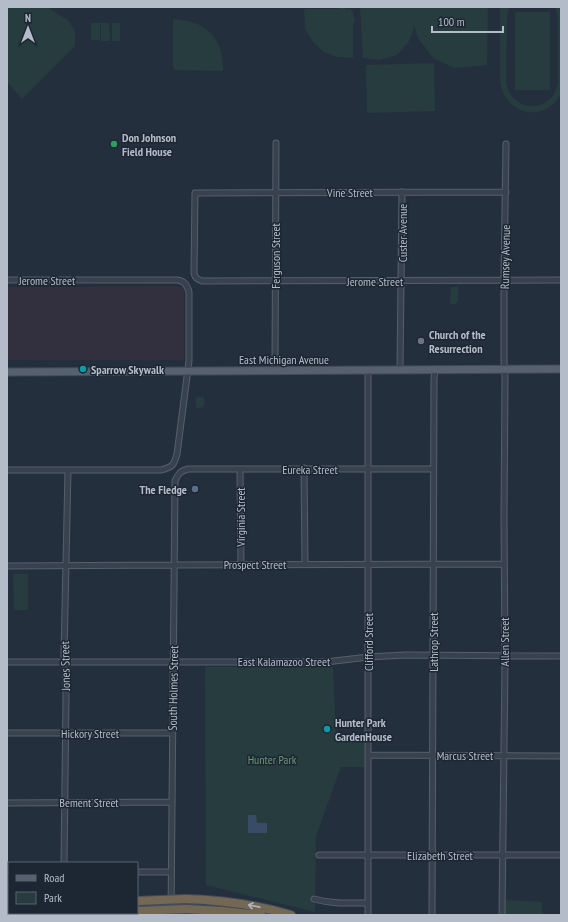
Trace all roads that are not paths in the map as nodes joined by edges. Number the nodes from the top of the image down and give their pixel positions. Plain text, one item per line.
1 (276, 143) dead end
2 (506, 144) dead end
3 (275, 192) junction
4 (402, 192) junction
5 (506, 192) junction
6 (194, 274) joint
7 (7, 280) edge
8 (504, 280) junction
9 (561, 280) edge
10 (275, 281) junction
11 (401, 281) junction
12 (434, 369) junction
13 (505, 369) junction
14 (561, 369) edge
15 (275, 370) junction
16 (368, 370) junction
17 (400, 370) junction
18 (188, 371) junction
19 (7, 372) edge
20 (304, 468) junction
21 (368, 468) junction
22 (188, 469) joint
23 (240, 469) junction
24 (433, 469) junction
25 (7, 470) edge
26 (68, 470) junction
27 (174, 564) junction
28 (241, 564) junction
29 (305, 564) junction
30 (368, 564) junction
31 (433, 564) junction
32 (504, 564) junction
33 (7, 566) edge
34 (66, 566) junction
35 (433, 655) junction
36 (504, 655) junction
37 (561, 656) edge
38 (368, 657) junction
39 (7, 662) edge
40 (65, 662) junction
41 (174, 662) junction
42 (7, 733) edge
43 (65, 733) junction
44 (172, 734) junction
45 (368, 755) junction
46 (432, 755) junction
47 (504, 755) junction
48 (561, 756) edge
49 (7, 802) edge
50 (64, 802) junction
51 (172, 802) junction
52 (319, 855) dead end
53 (368, 855) junction
54 (433, 855) junction
55 (503, 855) junction
56 (561, 855) edge
57 (64, 862) edge
58 (138, 872) edge
59 (171, 872) junction
60 (314, 899) dead end
61 (138, 901) edge
62 (368, 903) junction
63 (138, 911) edge
64 (171, 915) edge
65 (261, 915) edge
66 (292, 915) edge
67 (368, 915) edge
68 (432, 915) edge
69 (502, 915) edge

1 - 3 street, Ferguson Street
2 - 5 street, Rumsey Avenue
3 - 4 street, Vine Street
3 - 6 street, Vine Street
3 - 10 street, Ferguson Street
4 - 5 street, Vine Street
4 - 11 street, Custer Avenue
5 - 8 street, Rumsey Avenue
6 - 10 street, Jerome Street
7 - 18 street, Jerome Street
8 - 9 street, Jerome Street
8 - 11 street, Jerome Street
8 - 13 street, Rumsey Avenue
10 - 11 street, Jerome Street
10 - 15 street, Ferguson Street
11 - 17 street, Custer Avenue
12 - 13 main road, East Michigan Avenue
12 - 17 main road, East Michigan Avenue
12 - 24 street, Lathrop Street
13 - 14 main road, East Michigan Avenue
13 - 32 street, Allen Street
15 - 16 main road, East Michigan Avenue
15 - 18 main road, East Michigan Avenue
16 - 17 main road, East Michigan Avenue
16 - 21 street, Clifford Street
18 - 19 main road, East Michigan Avenue
18 - 26 street
20 - 21 street, Eureka Street
20 - 23 street, Eureka Street
20 - 29 street
21 - 24 street, Eureka Street
21 - 30 street, Clifford Street
22 - 23 street, Eureka Street
22 - 27 street, South Holmes Street
23 - 28 street, Virginia Street
24 - 31 street, Lathrop Street
25 - 26 street
26 - 34 street, Jones Street
27 - 28 street, Prospect Street
27 - 34 street, Prospect Street
27 - 41 street, South Holmes Street
28 - 29 street, Prospect Street
29 - 30 street, Prospect Street
30 - 31 street, Prospect Street
30 - 38 street, Clifford Street
31 - 32 street, Prospect Street
31 - 35 street, Lathrop Street
32 - 36 street, Allen Street
33 - 34 street, Prospect Street
34 - 40 street, Jones Street
35 - 36 street, East Kalamazoo Street
35 - 38 street, East Kalamazoo Street
35 - 46 street, Lathrop Street
36 - 37 street, East Kalamazoo Street
36 - 47 street, Allen Street
38 - 41 street, East Kalamazoo Street
38 - 45 street, Clifford Street
39 - 40 street, East Kalamazoo Street
40 - 41 street, East Kalamazoo Street
40 - 43 street, Jones Street
41 - 44 street, South Holmes Street
42 - 43 street, Hickory Street
43 - 44 street, Hickory Street
43 - 50 street, Jones Street
44 - 51 street, South Holmes Street
45 - 46 street, Marcus Street
45 - 53 street, Clifford Street
46 - 47 street, Marcus Street
46 - 54 street, Lathrop Street
47 - 48 street, Marcus Street
47 - 55 street, Allen Street
49 - 50 street, Bement Street
50 - 51 street, Bement Street
50 - 57 street, Jones Street
51 - 59 street, South Holmes Street
52 - 53 street, Elizabeth Street
53 - 54 street, Elizabeth Street
53 - 62 street, Clifford Street
54 - 55 street, Elizabeth Street
54 - 68 street, Lathrop Street
55 - 56 street, Elizabeth Street
55 - 69 street, Allen Street
58 - 59 street
59 - 64 street, South Holmes Street
60 - 62 street
66 -> 61 highway, bridge
62 - 67 street, Clifford Street
63 - 65 highway, bridge

